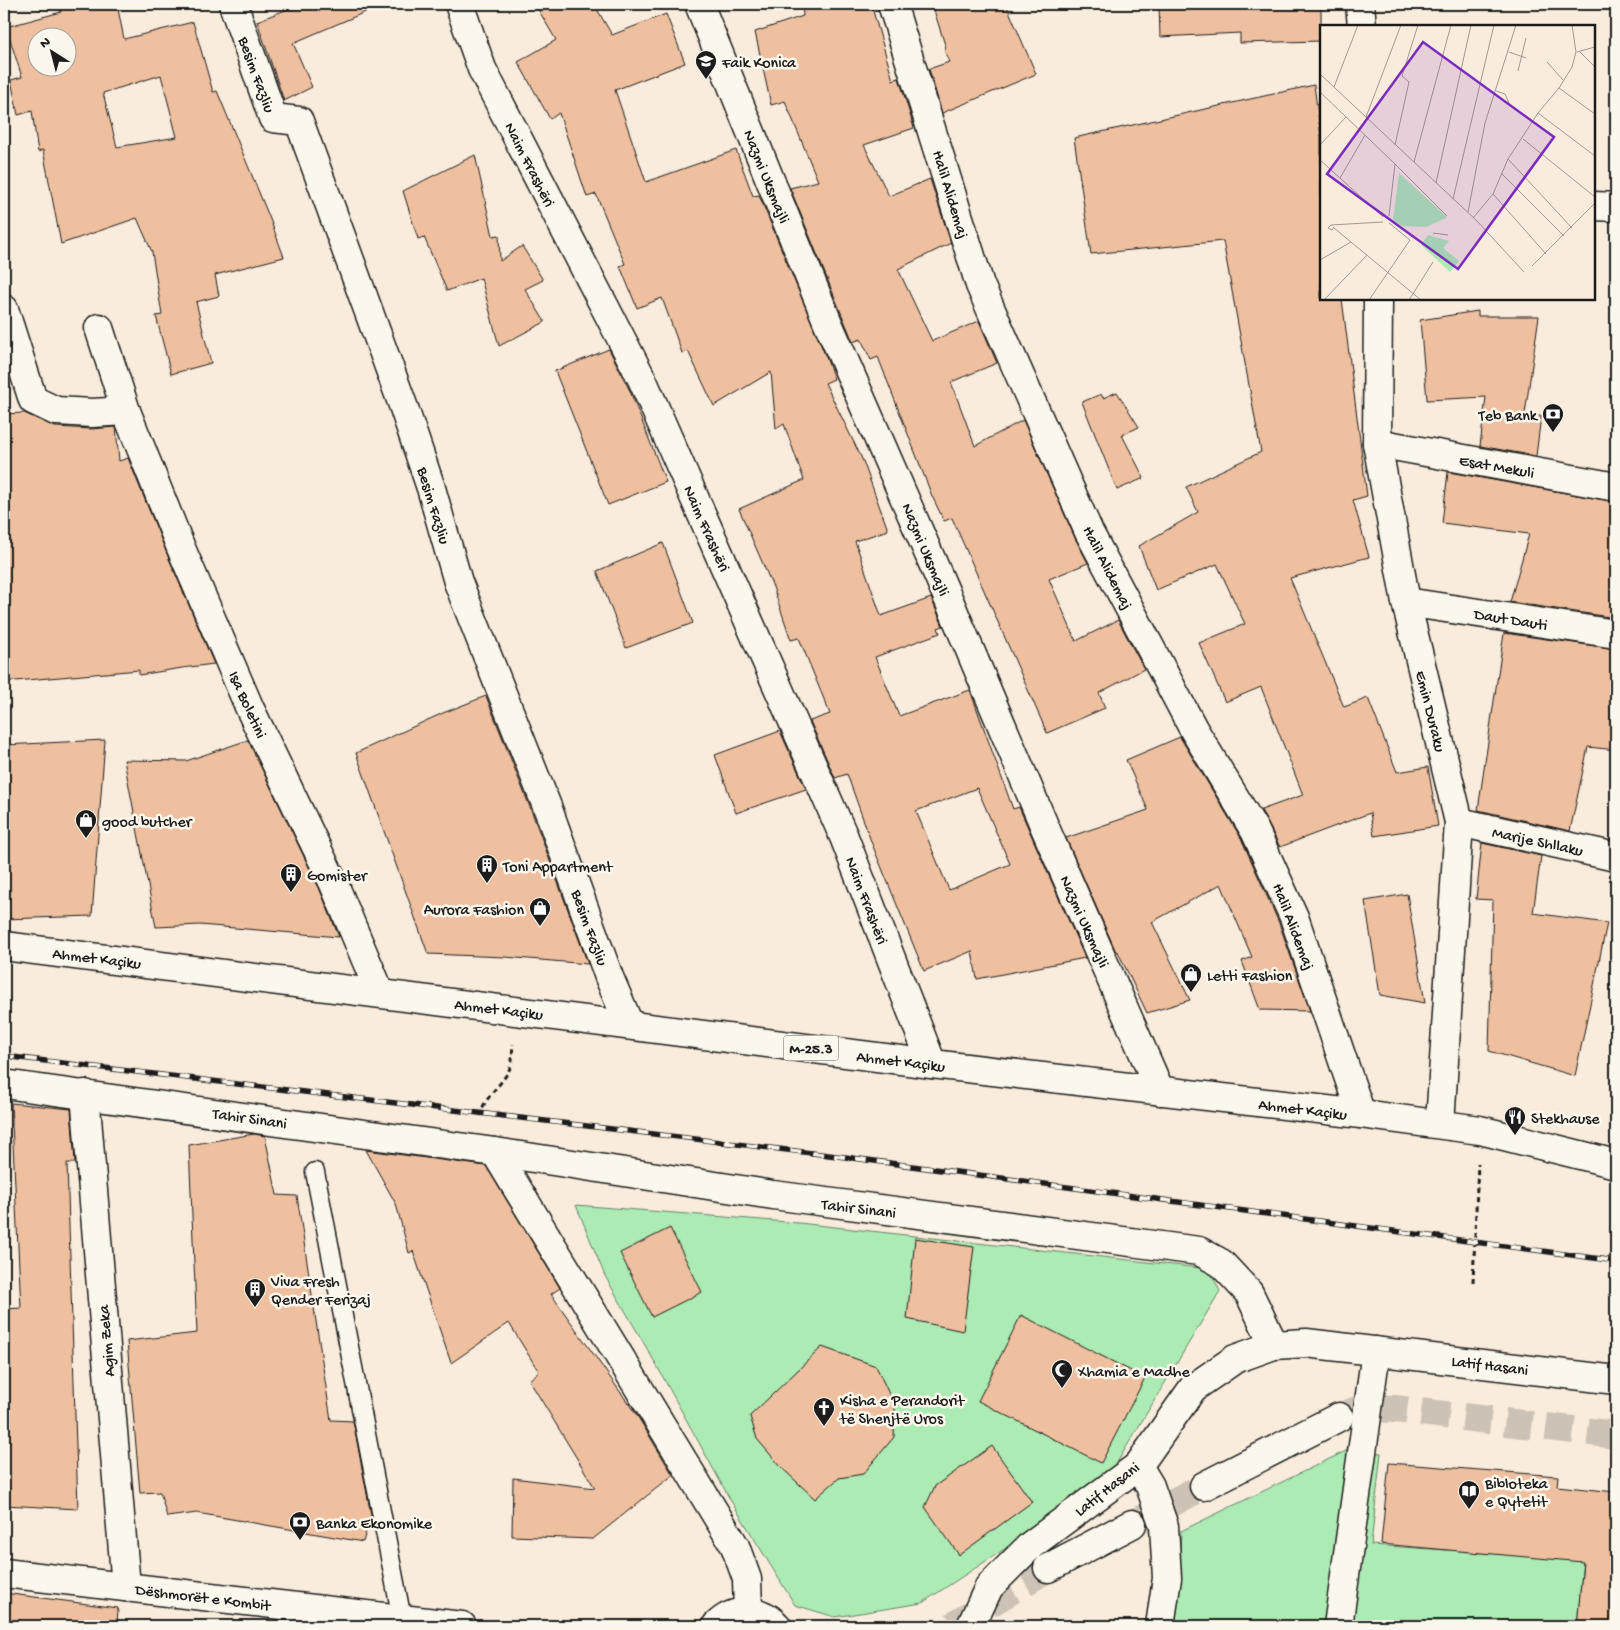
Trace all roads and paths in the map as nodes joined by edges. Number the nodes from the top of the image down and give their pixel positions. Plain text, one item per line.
1 (233, 4) edge
2 (459, 4) edge
3 (699, 4) edge
4 (892, 4) edge
5 (1360, 4) edge
6 (1362, 25) edge
7 (1595, 206) edge
8 (1616, 207) edge
9 (1378, 300) edge
10 (4, 309) edge
11 (99, 328) dead end
12 (126, 411) junction
13 (1377, 443) junction
14 (1616, 487) edge
15 (1406, 602) junction
16 (1616, 634) edge
17 (1459, 822) junction
18 (1616, 857) edge
19 (4, 946) edge
20 (380, 993) junction
21 (516, 1010) junction
22 (629, 1024) junction
23 (932, 1064) junction
24 (4, 1084) edge
25 (1160, 1091) junction
26 (84, 1094) junction
27 (1361, 1114) junction
28 (1440, 1124) junction
29 (1480, 1130) junction
30 (485, 1150) junction
31 (1616, 1164) edge
32 (315, 1172) dead end
33 (1473, 1282) dead end
34 (1274, 1344) junction
35 (1376, 1350) junction
36 (1616, 1380) edge
37 (1339, 1417) tunnel mouth
38 (1138, 1466) junction
39 (1204, 1486) tunnel mouth
40 (1132, 1524) tunnel mouth
41 (1048, 1568) tunnel mouth
42 (4, 1573) edge
43 (126, 1587) junction
44 (748, 1612) junction
45 (402, 1619) junction
46 (462, 1626) edge
47 (716, 1626) edge
48 (778, 1626) edge
49 (972, 1626) edge
50 (1160, 1626) edge
51 (1338, 1626) edge

1 - 22 street, Besim Fazliu
2 - 23 street, Naim Frashëri
3 - 25 street, Nazmi Uksmajli
4 - 27 street, Halil Alidemaj
5 - 6 street
7 - 8 street
9 - 13 street, Emin Duraku
10 - 12 street
11 - 12 street, Isa Boletini
12 - 20 street, Isa Boletini
13 - 14 street, Esat Mekuli
13 - 15 street, Emin Duraku
15 - 16 street, Daut Dauti
15 - 17 street, Emin Duraku
17 - 18 street, Marije Shllaku
17 - 28 street, Emin Duraku
19 - 20 street, Ahmet Kaçiku / M-25.3
20 - 21 street, Ahmet Kaçiku / M-25.3
21 - 22 street, Ahmet Kaçiku / M-25.3
21 - 30 path
22 - 23 street, Ahmet Kaçiku / M-25.3
23 - 25 street, Ahmet Kaçiku / M-25.3
24 - 26 street, Tahir Sinani
25 - 27 street, Ahmet Kaçiku / M-25.3
26 - 30 street, Tahir Sinani
26 - 43 street, Agim Zeka
27 - 28 street, Ahmet Kaçiku / M-25.3
28 - 29 street, Ahmet Kaçiku / M-25.3
29 - 31 street, Ahmet Kaçiku / M-25.3
29 - 33 path
30 - 34 street, Tahir Sinani
30 - 44 street
32 - 45 lane
34 - 35 street, Latif Hasani
34 - 38 street, Latif Hasani
35 - 36 street, Latif Hasani
35 - 51 street
37 - 39 street
38 - 49 street, Latif Hasani
38 - 50 street
40 - 41 street
42 - 43 street, Dëshmorët e Kombit
43 - 45 street, Dëshmorët e Kombit
44 - 47 street
44 - 48 street
45 - 46 street, Dëshmorët e Kombit

